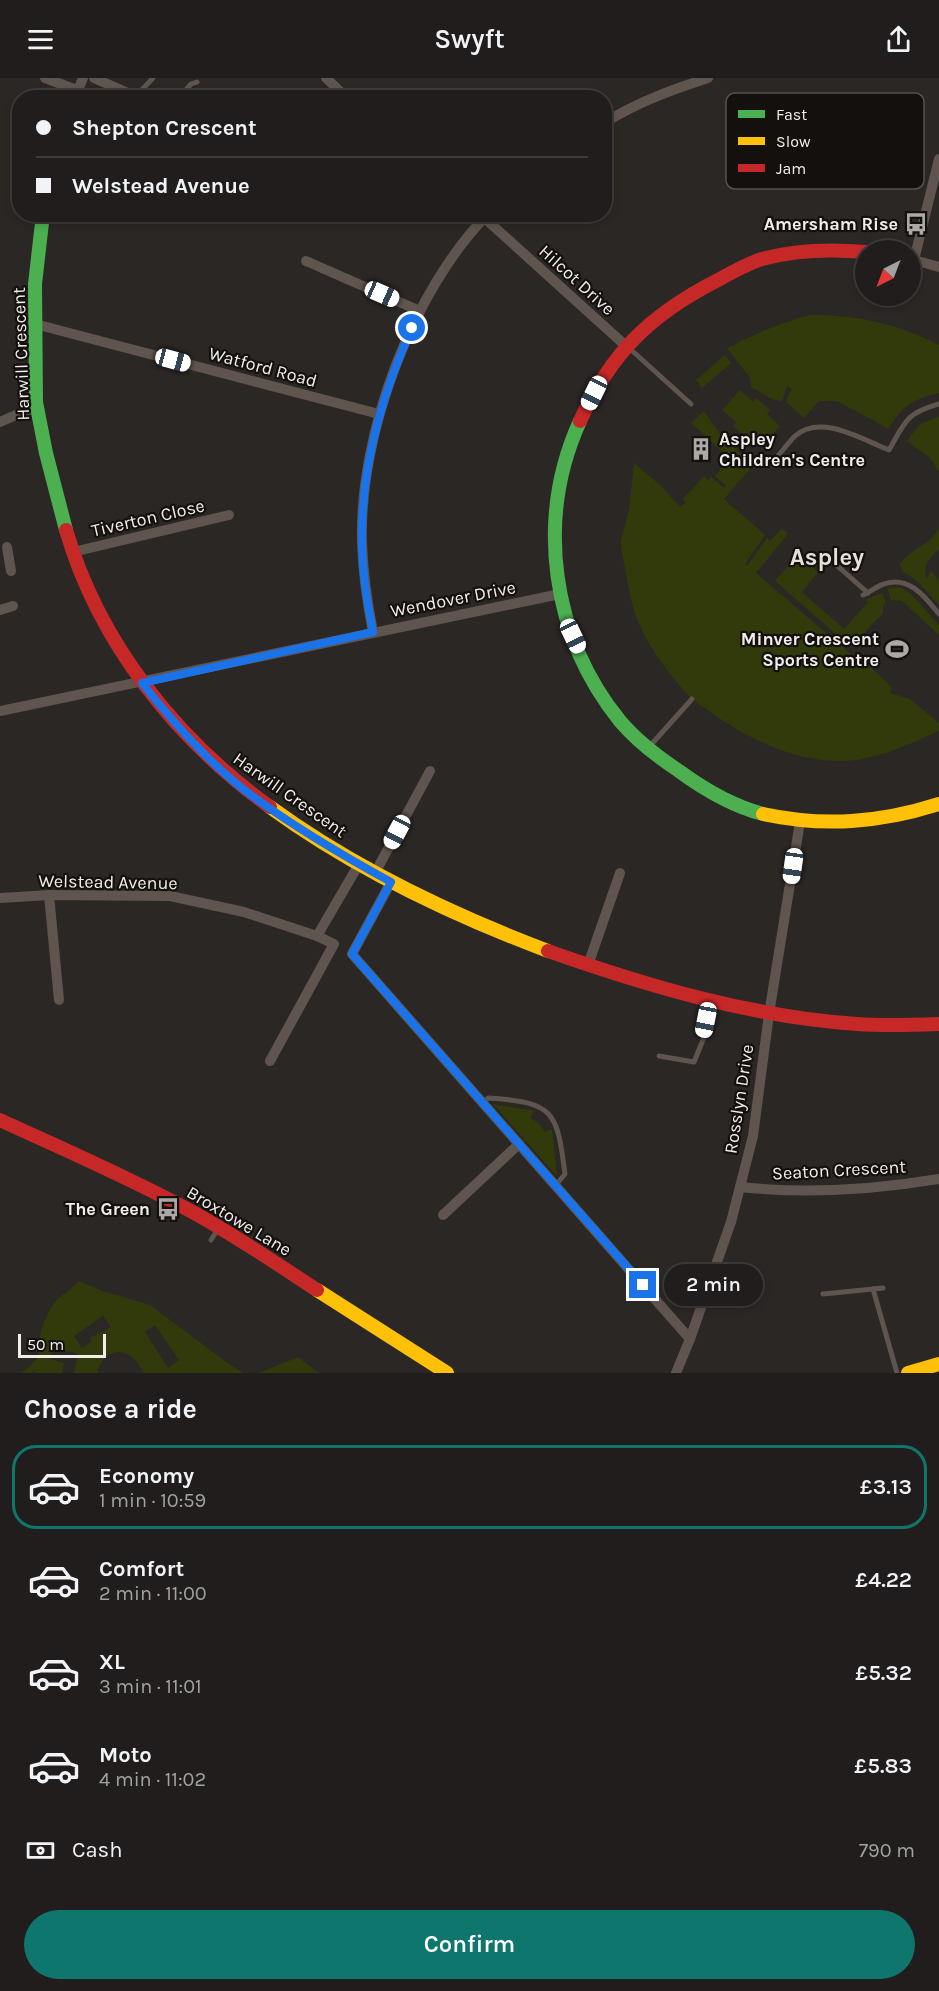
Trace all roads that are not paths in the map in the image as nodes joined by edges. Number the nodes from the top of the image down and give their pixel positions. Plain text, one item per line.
1 (45, 78) edge
2 (94, 78) edge
3 (153, 78) edge
4 (326, 78) edge
5 (708, 78) edge
6 (197, 82) dead end
7 (68, 90) edge
8 (122, 90) edge
9 (144, 90) edge
10 (185, 90) edge
11 (339, 90) edge
12 (612, 118) edge
13 (939, 159) edge
14 (42, 222) edge
15 (480, 222) edge
16 (491, 222) edge
17 (917, 240) edge
18 (855, 251) edge
19 (306, 261) dead end
20 (921, 262) edge
21 (939, 267) edge
22 (420, 311) junction
23 (35, 324) junction
24 (626, 346) junction
25 (691, 404) dead end
26 (939, 404) edge
27 (37, 406) junction
28 (379, 414) junction
29 (0, 422) edge
30 (773, 462) dead end
31 (229, 515) dead end
32 (73, 552) junction
33 (5, 556) edge
34 (832, 562) dead end
35 (11, 572) dead end
36 (560, 594) junction
37 (13, 606) dead end
38 (0, 610) edge
39 (939, 614) edge
40 (373, 632) junction
41 (142, 683) junction
42 (692, 699) dead end
43 (0, 711) edge
44 (648, 748) junction
45 (430, 771) dead end
46 (939, 804) edge
47 (800, 822) junction
48 (359, 864) junction
49 (375, 873) junction
50 (620, 873) dead end
51 (391, 882) junction
52 (49, 896) junction
53 (0, 898) edge
54 (317, 936) junction
55 (588, 965) junction
56 (59, 1000) dead end
57 (710, 1001) junction
58 (769, 1014) junction
59 (939, 1024) edge
60 (660, 1056) dead end
61 (270, 1060) dead end
62 (483, 1103) junction
63 (0, 1120) edge
64 (519, 1144) junction
65 (939, 1179) edge
66 (555, 1186) junction
67 (740, 1187) junction
68 (443, 1215) dead end
69 (219, 1228) junction
70 (211, 1240) dead end
71 (883, 1288) dead end
72 (873, 1289) junction
73 (823, 1294) dead end
74 (690, 1339) junction
75 (939, 1364) edge
76 (447, 1373) edge
77 (676, 1373) edge
78 (897, 1373) edge
79 (908, 1373) edge

1 - 7 street
2 - 8 street
3 - 9 lane
4 - 11 street
5 - 12 street
6 - 10 lane
13 - 17 street
14 - 23 street, Harwill Crescent
15 - 22 street
16 - 24 street, Hilcot Drive
18 - 24 street
19 - 22 street
20 - 21 street
22 - 28 street
23 - 27 street, Harwill Crescent
23 - 28 street, Watford Road
24 - 25 lane
24 - 36 street
26 - 30 lane
27 - 29 street
27 - 32 street, Harwill Crescent
28 - 40 street
31 - 32 street, Tiverton Close
32 - 41 street, Harwill Crescent
33 - 35 street
34 - 39 lane
36 - 40 street, Wendover Drive
36 - 44 street
37 - 38 street
40 - 41 street, Wendover Drive
41 - 43 street, Wendover Drive
41 - 48 street, Harwill Crescent
42 - 44 lane
44 - 47 street
45 - 49 street
46 - 47 street
47 - 58 street, Rosslyn Drive
48 - 49 street, Harwill Crescent
48 - 54 street
49 - 51 street, Harwill Crescent
50 - 55 street
51 - 55 street, Harwill Crescent
51 - 62 street
52 - 53 street, Welstead Avenue
52 - 54 street, Welstead Avenue
52 - 56 street
54 - 61 street, Welstead Avenue
55 - 57 street, Harwill Crescent
57 - 58 street, Harwill Crescent
57 - 60 lane
58 - 59 street, Harwill Crescent
58 - 67 street, Rosslyn Drive
62 - 64 street
62 - 66 lane
63 - 69 street, Broxtowe Lane
64 - 66 street
64 - 68 street
65 - 67 street, Seaton Crescent
66 - 74 street
67 - 74 street, Rosslyn Drive
69 - 70 lane
69 - 76 street, Broxtowe Lane
71 - 72 lane
72 - 73 lane
72 - 78 lane
74 - 77 street, Rosslyn Drive
75 - 79 street

